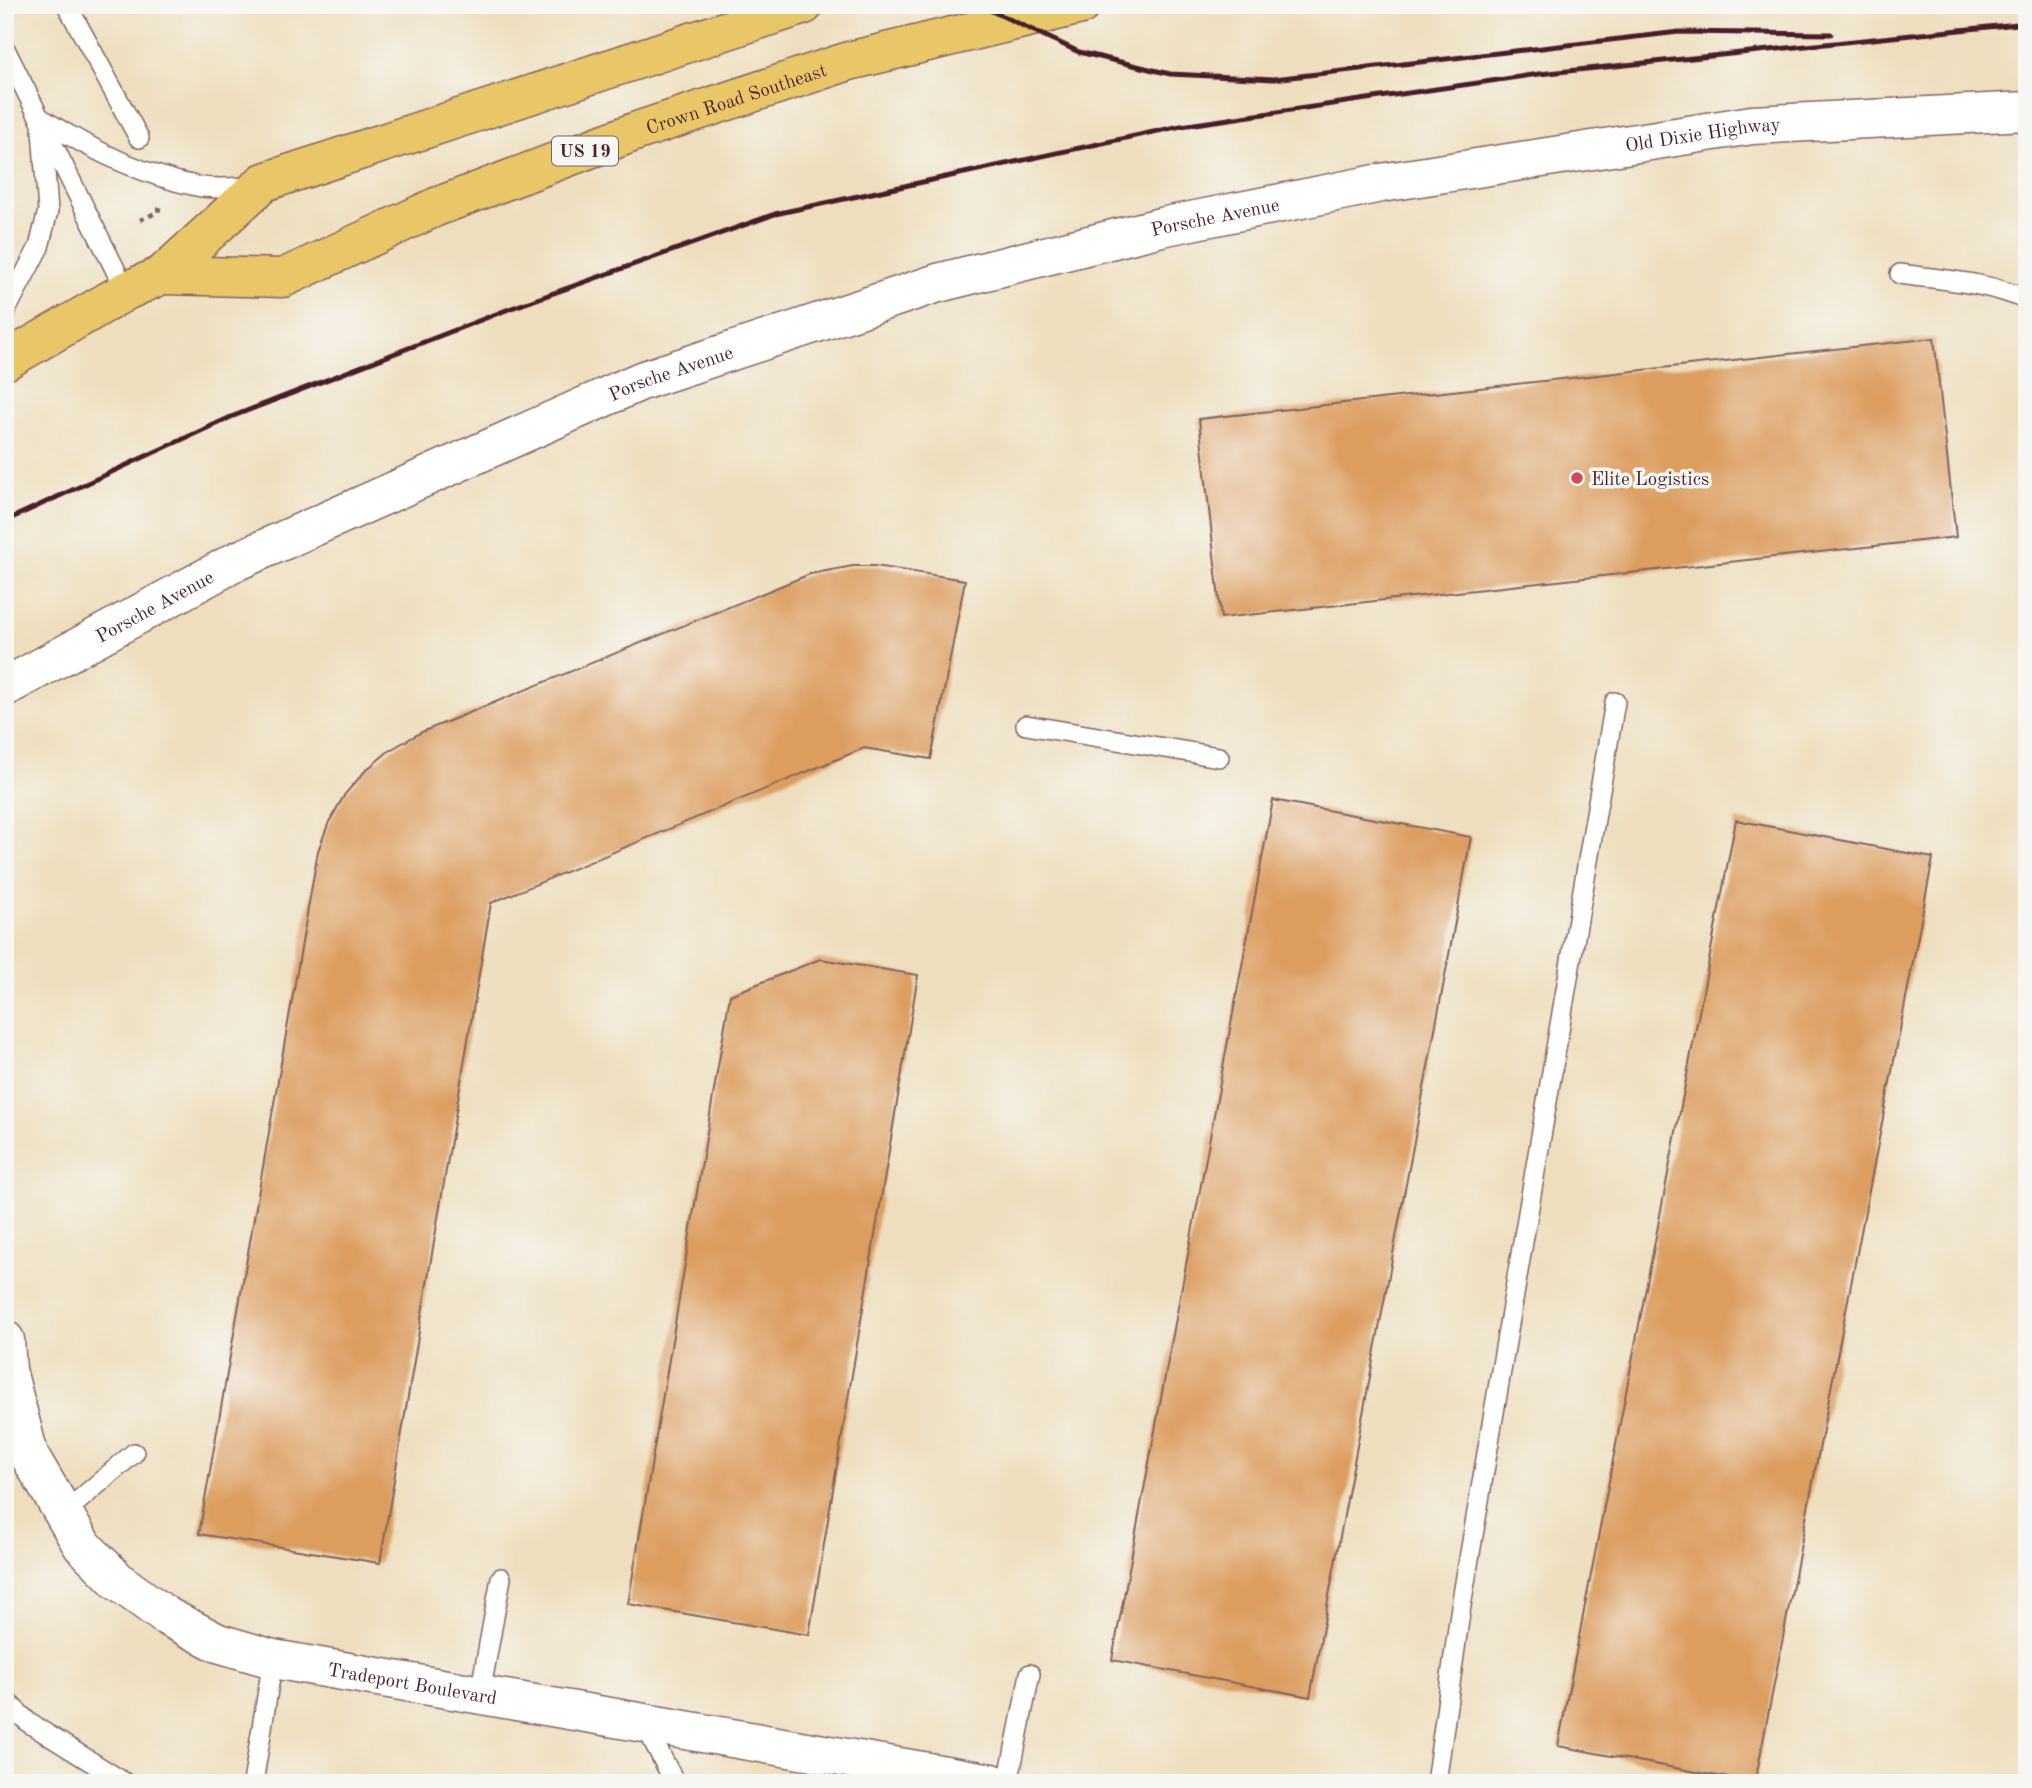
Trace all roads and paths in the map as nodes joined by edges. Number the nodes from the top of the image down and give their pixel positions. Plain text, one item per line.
1 (67, 5) edge
2 (804, 5) edge
3 (1081, 5) edge
4 (5, 49) edge
5 (2027, 111) edge
6 (41, 118) junction
7 (139, 138) dead end
8 (1381, 183) joint
9 (259, 187) junction
10 (161, 202) dead end
11 (140, 220) dead end
12 (1900, 274) dead end
13 (162, 275) junction
14 (126, 291) junction
15 (2027, 300) edge
16 (5, 312) edge
17 (5, 361) edge
18 (5, 687) edge
19 (1615, 702) dead end
20 (1026, 726) dead end
21 (1219, 757) dead end
22 (5, 1340) edge
23 (134, 1453) dead end
24 (64, 1513) junction
25 (501, 1578) dead end
26 (273, 1659) junction
27 (1030, 1674) dead end
28 (480, 1694) junction
29 (5, 1700) edge
30 (643, 1722) junction
31 (868, 1772) edge
32 (125, 1783) edge
33 (253, 1783) edge
34 (675, 1783) edge
35 (992, 1783) edge
36 (1008, 1783) edge
37 (1436, 1783) edge

1 - 7 lane
2 - 9 main road, Crown Road Southeast / US 19
3 - 13 main road, Crown Road Southeast / US 19
4 - 6 lane
5 - 8 street, Old Dixie Highway
6 - 9 lane
6 - 14 lane
6 - 16 lane
8 - 18 street, Porsche Avenue
9 - 13 main road, Crown Road Southeast / US 19
10 - 11 path
12 - 15 lane
13 - 14 main road, Crown Road Southeast / US 19
14 - 17 main road, Crown Road Southeast / US 19
19 - 37 lane
20 - 21 lane
22 - 24 street, Tradeport Boulevard
23 - 24 lane
24 - 26 street, Tradeport Boulevard
25 - 28 lane
26 - 28 street, Tradeport Boulevard
26 - 33 lane
27 - 36 lane
28 - 30 street, Tradeport Boulevard
29 - 32 lane
30 - 31 street, Tradeport Boulevard
30 - 34 lane
31 - 35 street, Tradeport Boulevard

